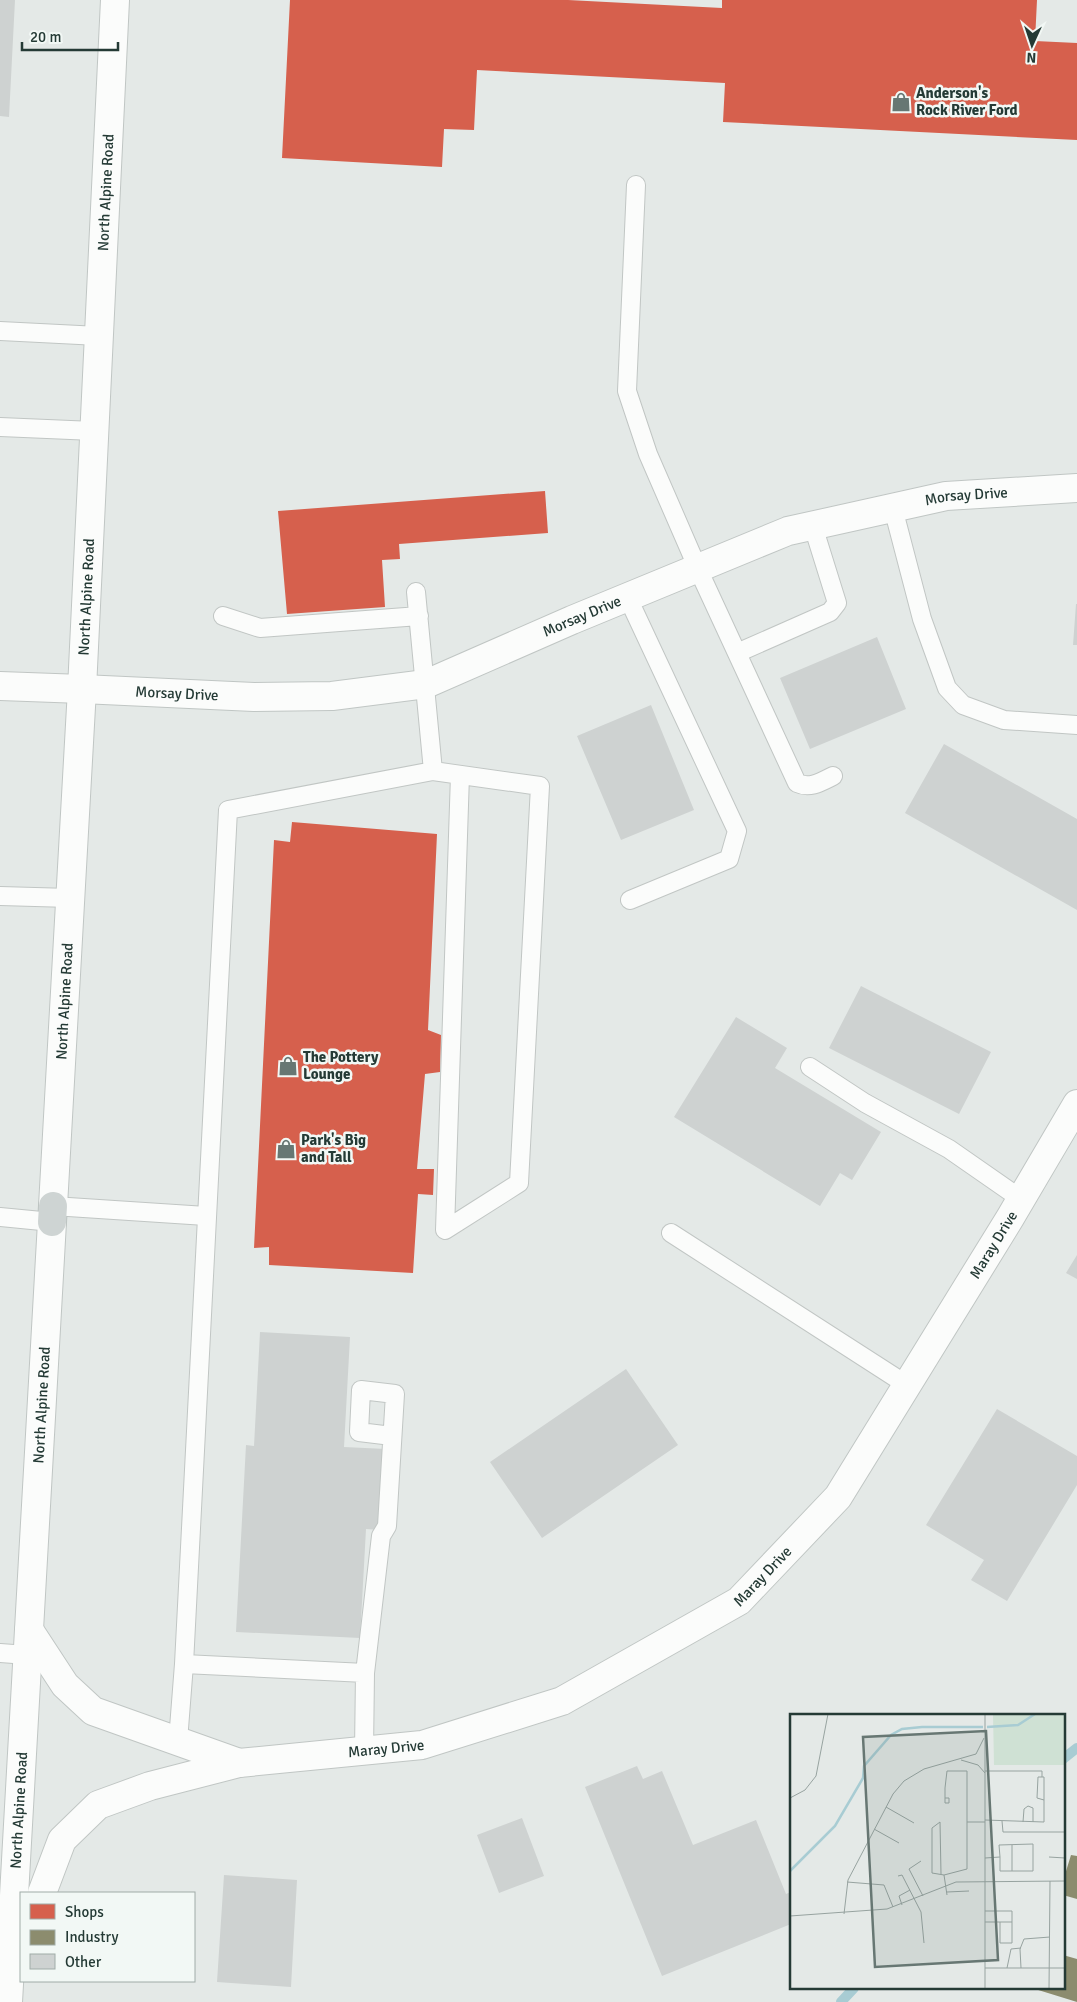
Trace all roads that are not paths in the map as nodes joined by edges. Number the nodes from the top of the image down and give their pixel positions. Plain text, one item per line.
1 (115, 0) edge
2 (636, 185) dead end
3 (0, 331) edge
4 (99, 336) junction
5 (0, 427) edge
6 (94, 431) junction
7 (1077, 488) edge
8 (893, 508) junction
9 (813, 526) junction
10 (698, 569) junction
11 (416, 592) dead end
12 (628, 598) junction
13 (223, 616) dead end
14 (419, 616) junction
15 (737, 653) junction
16 (426, 684) junction
17 (0, 686) edge
18 (82, 689) junction
19 (1077, 725) edge
20 (433, 771) junction
21 (460, 775) junction
22 (833, 776) dead end
23 (0, 896) edge
24 (70, 898) junction
25 (630, 900) dead end
26 (810, 1067) dead end
27 (1077, 1104) edge
28 (1021, 1199) junction
29 (52, 1214) junction
30 (206, 1216) junction
31 (0, 1217) edge
32 (671, 1233) dead end
33 (907, 1385) junction
34 (392, 1436) dead end
35 (28, 1642) junction
36 (0, 1654) edge
37 (184, 1664) junction
38 (365, 1673) junction
39 (178, 1741) junction
40 (364, 1751) junction
41 (239, 1762) junction
42 (42, 1892) edge
43 (20, 1952) edge
44 (9, 1991) edge

1 - 4 street, North Alpine Road
2 - 10 lane
3 - 4 lane
4 - 6 street, North Alpine Road
5 - 6 lane
6 - 18 street, North Alpine Road
7 - 8 street, Morsay Drive
8 - 9 street, Morsay Drive
8 - 19 lane
9 - 10 street, Morsay Drive
9 - 15 lane
10 - 12 street, Morsay Drive
10 - 15 lane
11 - 14 lane
12 - 16 street, Morsay Drive
12 - 25 lane
13 - 14 lane
14 - 16 lane
15 - 22 lane
16 - 18 street, Morsay Drive
16 - 20 lane
17 - 18 street, Morsay Drive
18 - 24 street, North Alpine Road
20 - 21 lane
20 - 30 lane
21 - 21 lane
23 - 24 lane
24 - 29 street, North Alpine Road
26 - 28 lane
27 - 28 street, Maray Drive
28 - 33 street, Maray Drive
29 - 30 lane
29 - 31 lane
29 - 35 street, North Alpine Road
30 - 37 lane
32 - 33 lane
33 - 40 street, Maray Drive
34 - 38 lane
35 - 36 lane
35 - 39 street
35 - 44 street, North Alpine Road
37 - 38 lane
37 - 39 lane
38 - 40 lane
39 - 41 street
40 - 41 street, Maray Drive
41 - 42 street
43 - 44 street

